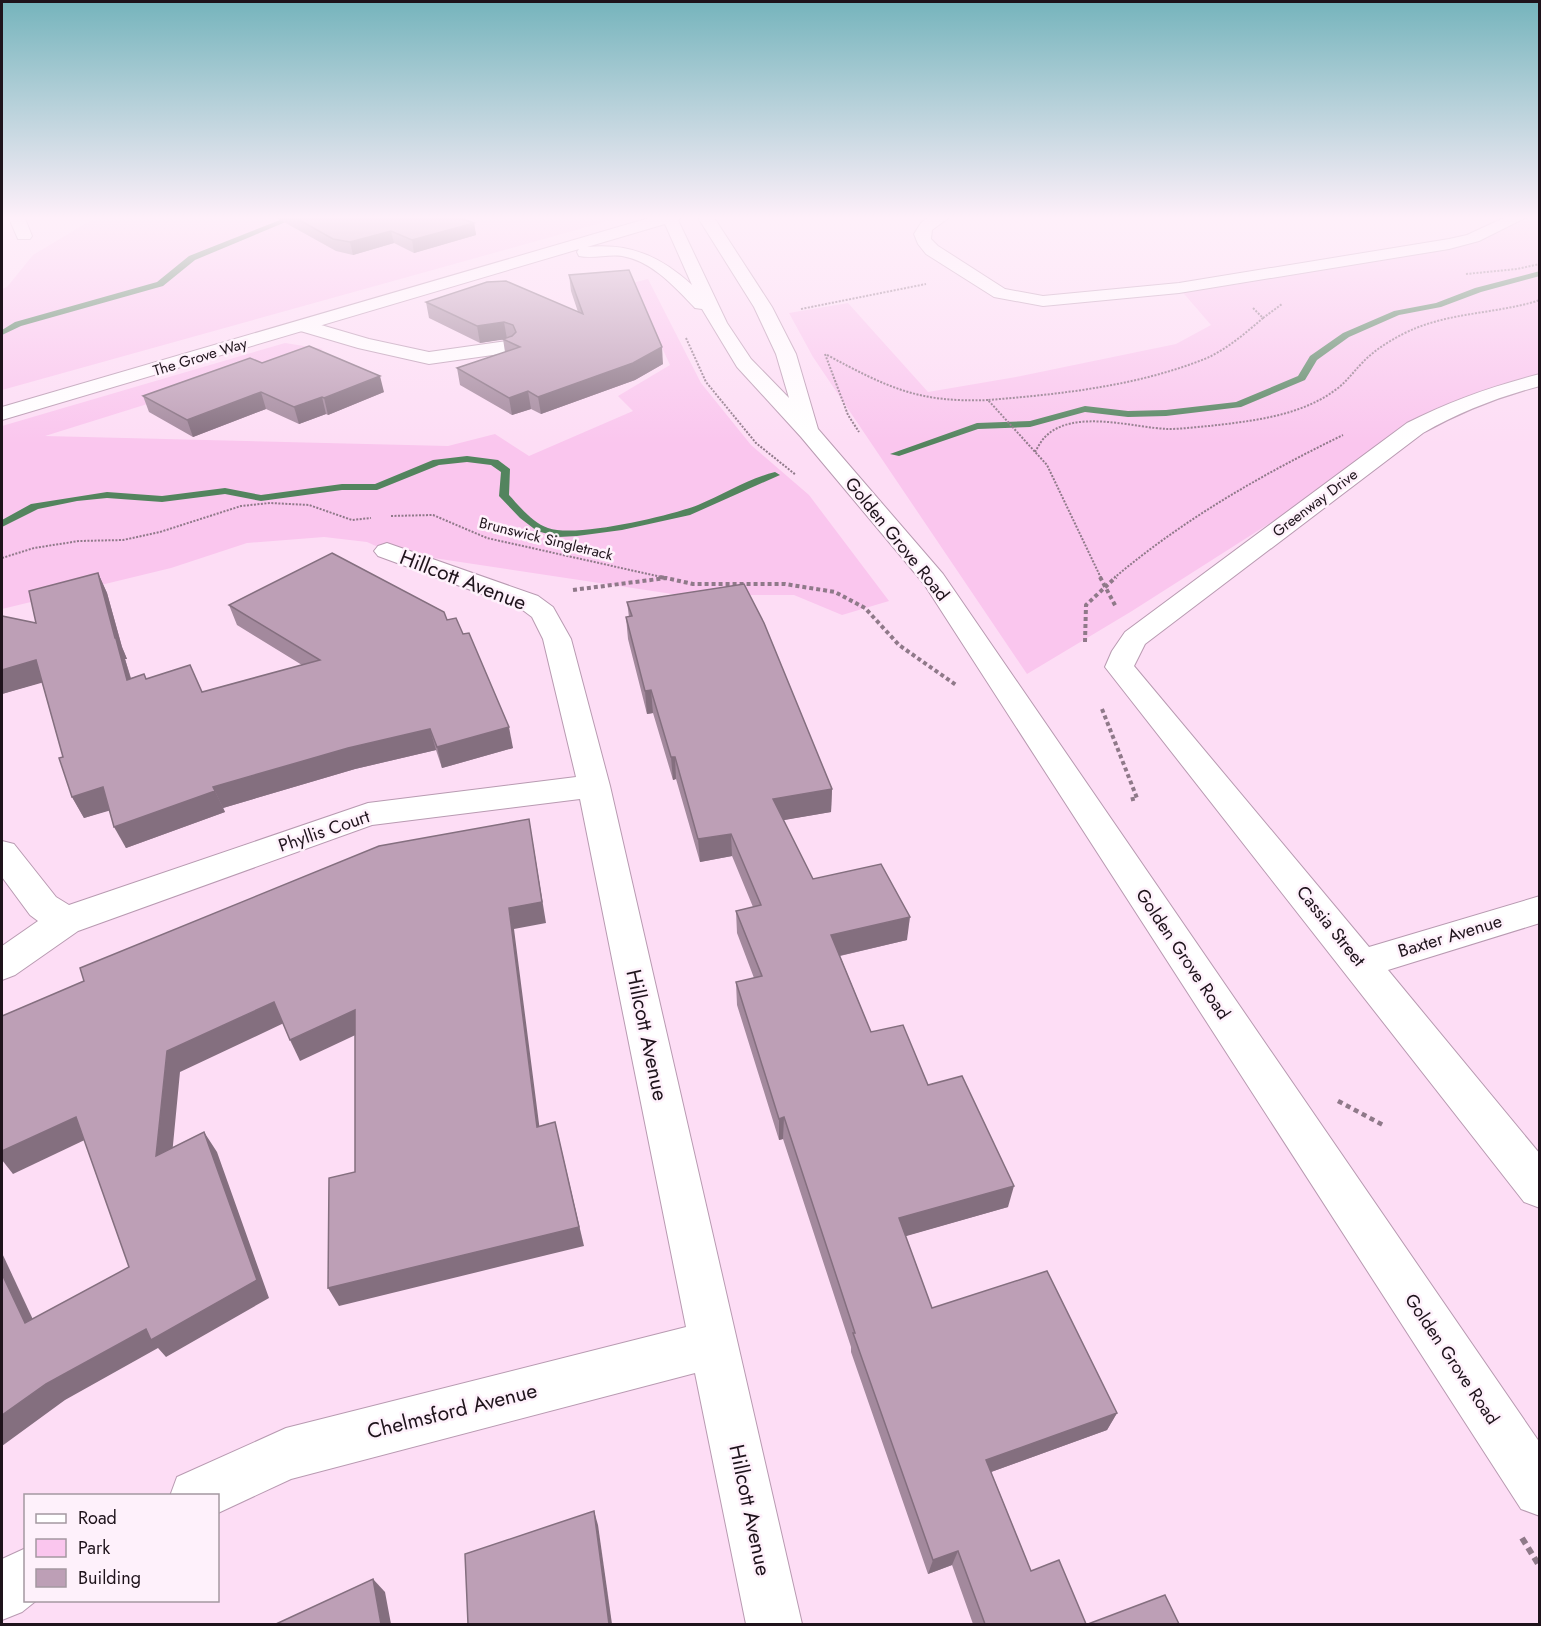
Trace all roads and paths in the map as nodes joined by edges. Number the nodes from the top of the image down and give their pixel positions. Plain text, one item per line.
1 (380, 292) edge
2 (417, 292) edge
3 (421, 292) edge
4 (689, 292) edge
5 (705, 292) edge
6 (753, 292) edge
7 (885, 292) edge
8 (998, 292) edge
9 (1138, 292) edge
10 (1234, 292) edge
11 (390, 300) junction
12 (1539, 300) edge
13 (794, 310) dead end
14 (302, 316) junction
15 (718, 322) junction
16 (683, 333) dead end
17 (507, 347) edge
18 (825, 355) dead end
19 (1539, 380) edge
20 (988, 400) junction
21 (2, 414) edge
22 (809, 432) junction
23 (1035, 452) junction
24 (799, 478) dead end
25 (384, 529) junction
26 (2, 558) edge
27 (666, 578) junction
28 (529, 602) junction
29 (1127, 652) junction
30 (955, 676) dead end
31 (594, 786) junction
32 (2, 853) edge
33 (1539, 909) edge
34 (65, 921) junction
35 (1361, 963) junction
36 (2, 965) edge
37 (1539, 1188) edge
38 (714, 1344) junction
39 (1539, 1490) edge
40 (200, 1494) edge
41 (24, 1576) edge
42 (2, 1592) edge
43 (774, 1624) edge

1 - 14 street, The Grove Way
2 - 11 street, The Grove Way
3 - 11 street
4 - 15 street
5 - 15 street, Golden Grove Road
6 - 22 street, Golden Grove Road
7 - 13 path
8 - 9 street
10 - 20 path
11 - 14 street, The Grove Way
12 - 23 path
14 - 17 street
14 - 21 street, The Grove Way
15 - 22 street, Golden Grove Road
16 - 24 path
18 - 20 path
19 - 29 street, Greenway Drive
20 - 23 path
22 - 39 street, Golden Grove Road
23 - 29 path
25 - 26 path, Brunswick Singletrack
25 - 27 path, Brunswick Singletrack
25 - 28 street, Hillcott Avenue
27 - 28 path
27 - 30 path, Brunswick Singletrack
28 - 31 street, Hillcott Avenue
29 - 35 street, Cassia Street
31 - 34 street, Phyllis Court
31 - 38 street, Hillcott Avenue
32 - 34 street
33 - 35 street, Baxter Avenue
34 - 36 street, Phyllis Court
35 - 37 street, Cassia Street
38 - 40 street, Chelmsford Avenue
38 - 43 street, Hillcott Avenue
41 - 42 street

